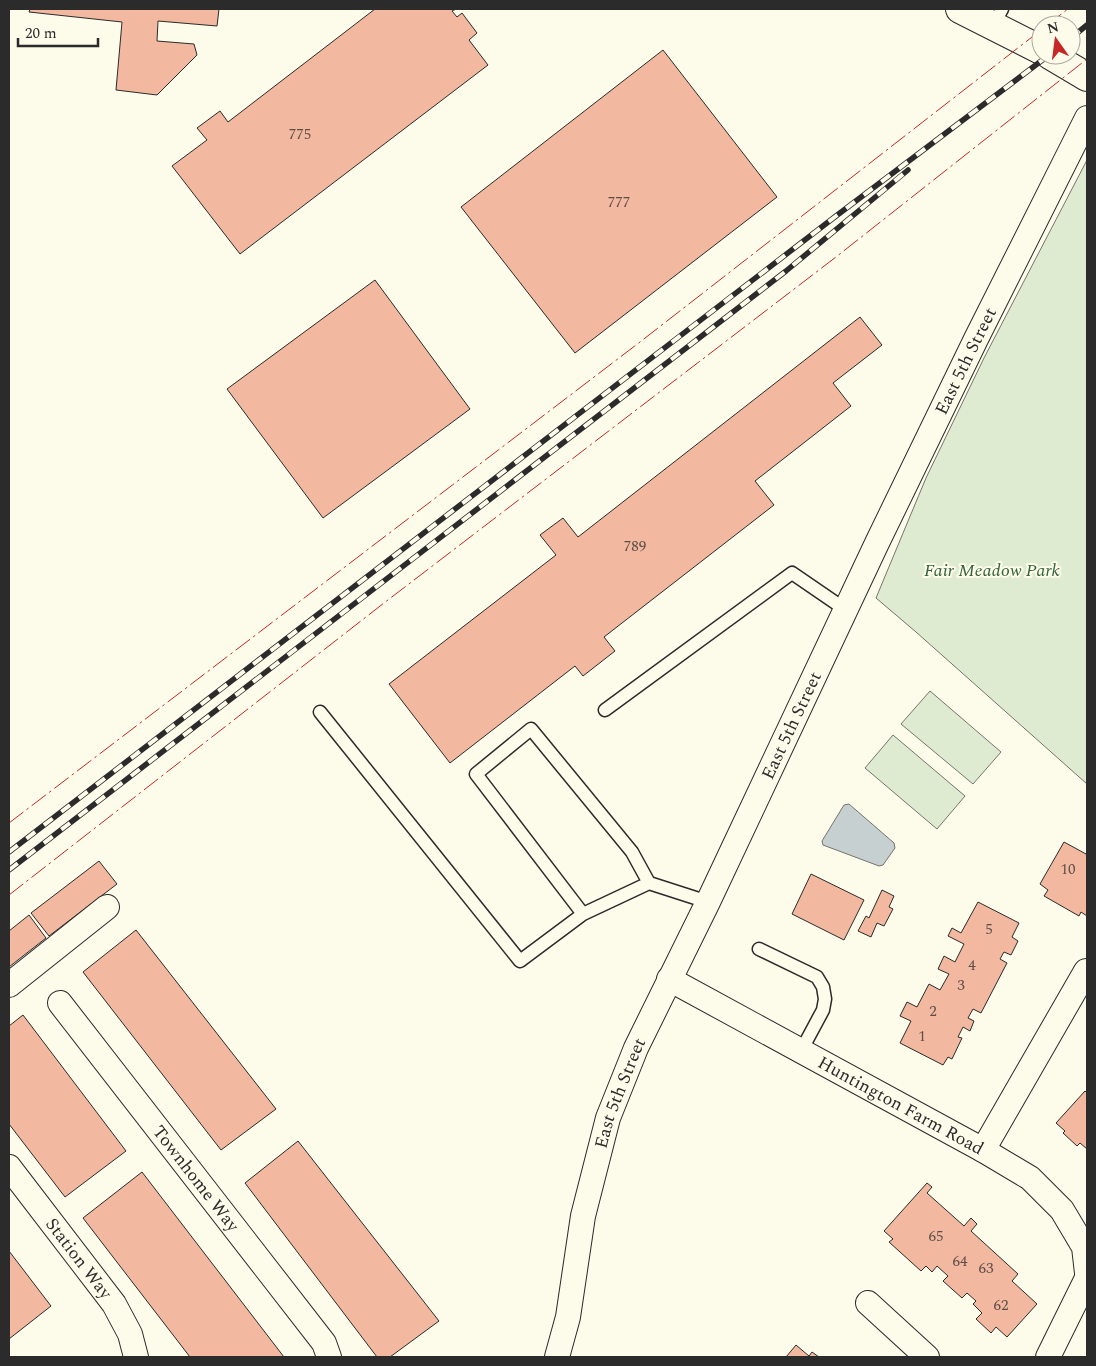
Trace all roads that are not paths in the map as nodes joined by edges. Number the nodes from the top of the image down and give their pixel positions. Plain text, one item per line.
1 (960, 9) edge
2 (998, 17) edge
3 (1031, 42) edge
4 (1067, 65) edge
5 (1087, 77) edge
6 (1087, 118) edge
7 (846, 610) junction
8 (605, 710) dead end
9 (320, 712) dead end
10 (649, 883) junction
11 (708, 902) junction
12 (107, 907) dead end
13 (583, 914) junction
14 (759, 949) dead end
15 (1086, 971) dead end
16 (669, 980) junction
17 (9, 985) edge
18 (60, 1002) dead end
19 (801, 1051) junction
20 (983, 1150) junction
21 (9, 1167) edge
22 (1087, 1273) edge
23 (1087, 1278) edge
24 (868, 1303) dead end
25 (136, 1357) edge
26 (329, 1357) edge
27 (557, 1357) edge
28 (928, 1357) edge
29 (1048, 1357) edge

1 - 2 main road
2 - 3 main road
4 - 5 main road
6 - 7 street, East 5th Street
7 - 8 lane
7 - 11 street, East 5th Street
9 - 13 lane
10 - 11 lane
10 - 13 lane
10 - 13 lane
11 - 16 street, East 5th Street
12 - 17 street
14 - 19 lane
15 - 20 street
16 - 19 street, Huntington Farm Road
16 - 27 street, East 5th Street
18 - 26 street, Townhome Way
19 - 20 street, Huntington Farm Road
20 - 22 street, Huntington Farm Road
21 - 25 street, Station Way
23 - 29 street
24 - 28 street

